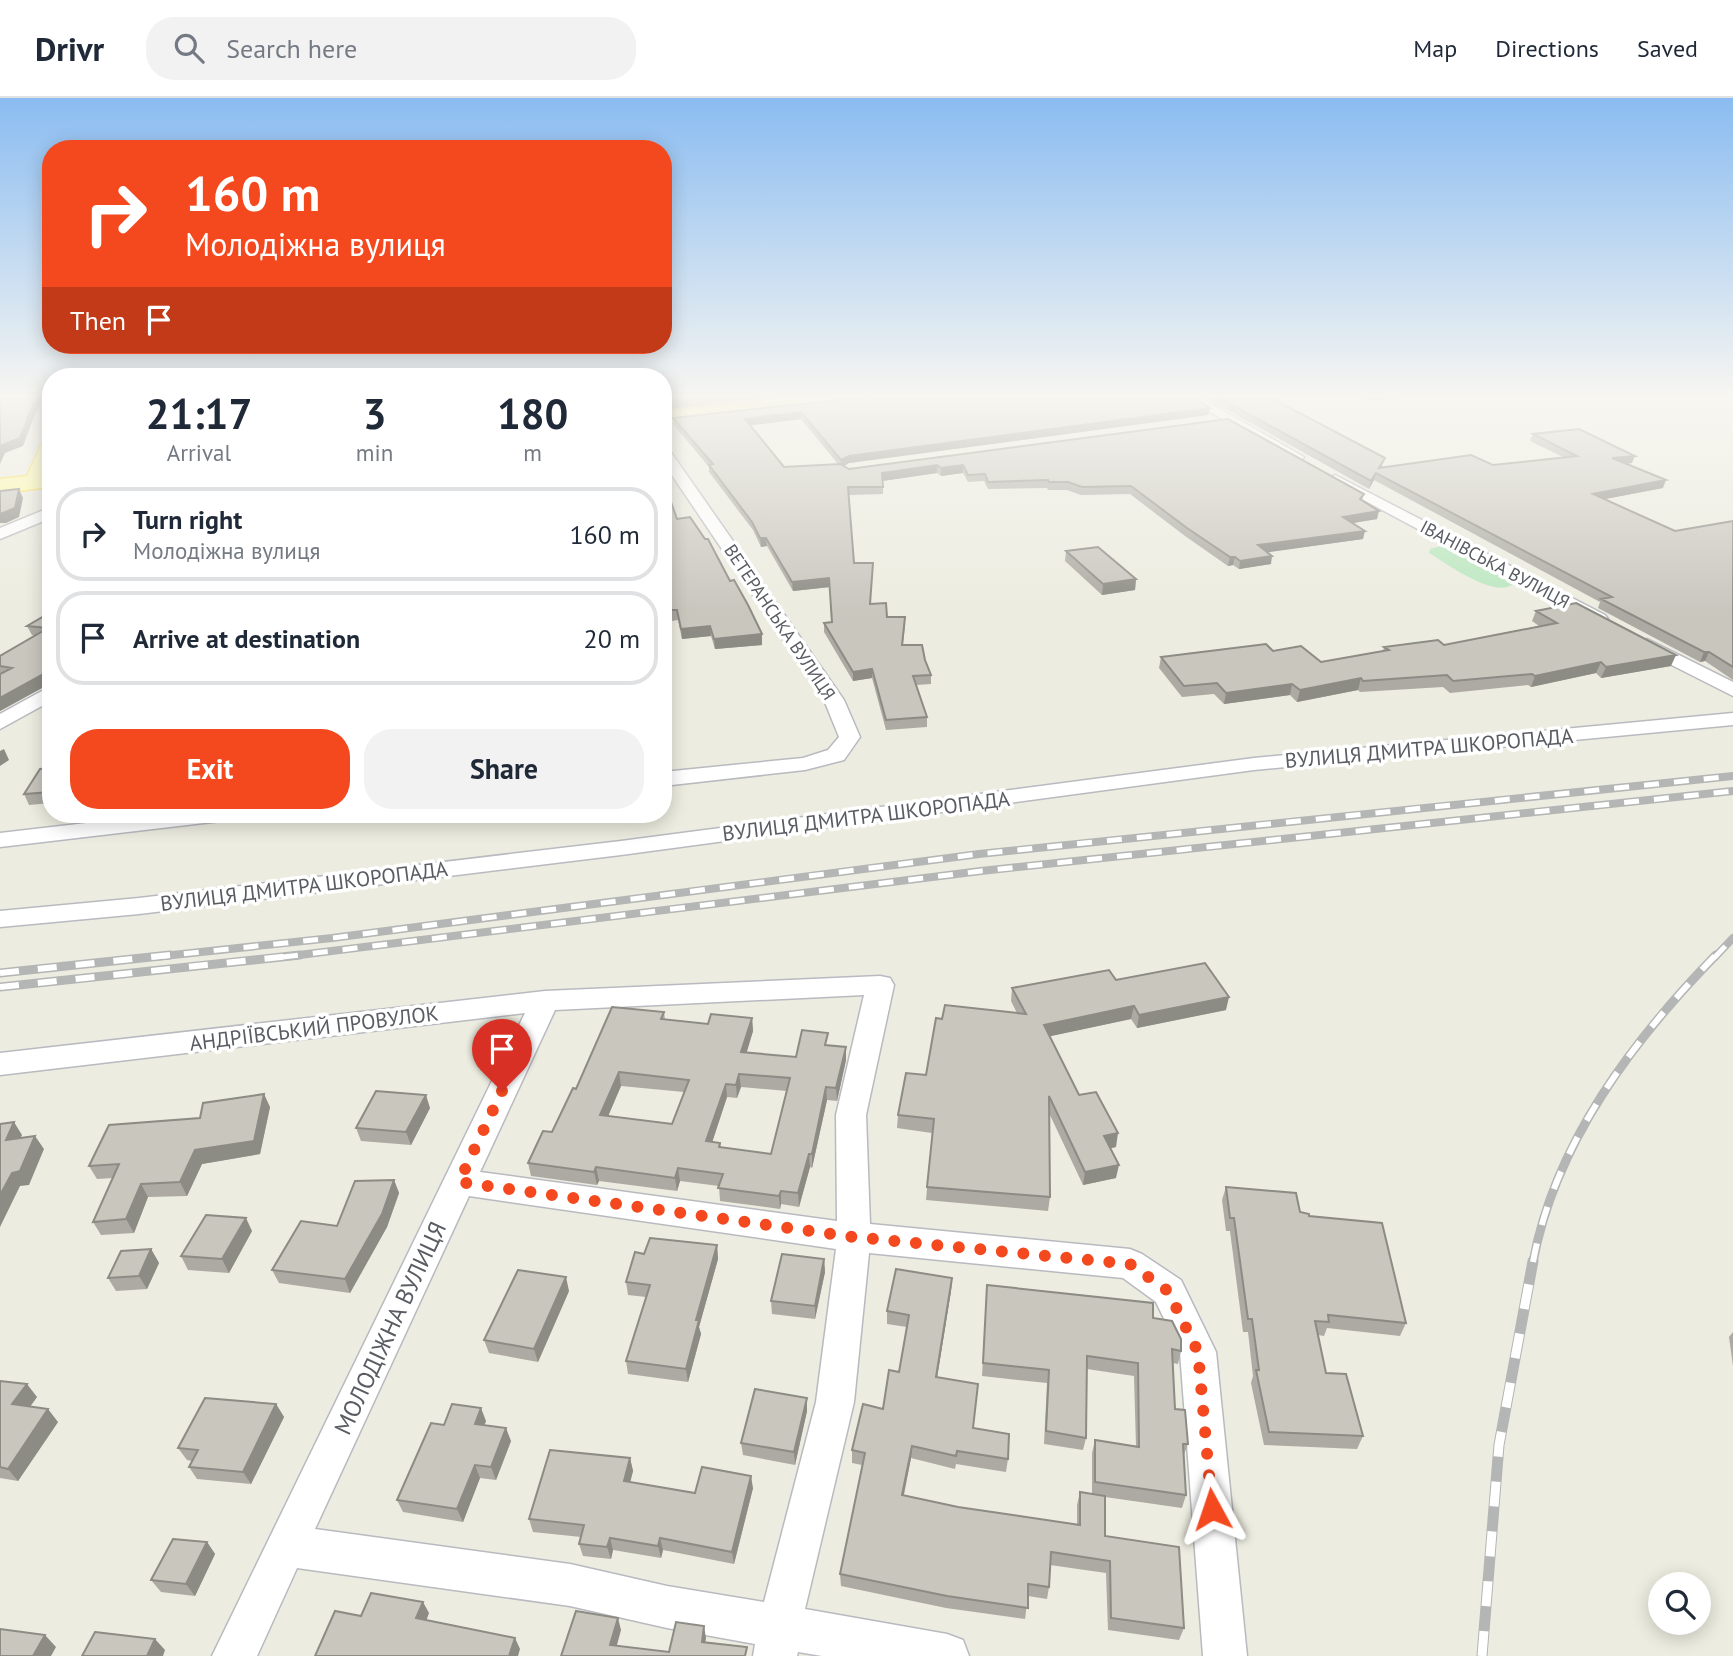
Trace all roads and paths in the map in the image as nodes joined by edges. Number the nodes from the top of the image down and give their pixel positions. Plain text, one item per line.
1 (1314, 467) edge
2 (672, 475) edge
3 (42, 481) edge
4 (0, 486) edge
5 (42, 516) edge
6 (0, 534) edge
7 (1611, 625) edge
8 (1635, 638) edge
9 (1733, 690) edge
10 (42, 697) edge
11 (1733, 719) edge
12 (0, 723) edge
13 (672, 778) edge
14 (144, 823) edge
15 (0, 840) edge
16 (0, 919) edge
17 (545, 1001) junction
18 (0, 1064) edge
19 (459, 1182) junction
20 (854, 1237) junction
21 (286, 1546) junction
22 (777, 1641) edge
23 (234, 1656) edge
24 (947, 1656) edge
25 (1225, 1656) edge

1 - 7 street, ІВАНІВСЬКА ВУЛИЦЯ
2 - 13 street, ВЕТЕРАНСЬКА ВУЛИЦЯ
3 - 4 main road
5 - 6 street
8 - 9 street
10 - 12 street
11 - 16 street, ВУЛИЦЯ ДМИТРА ШКОРОПАДА
14 - 15 street
17 - 18 street, АНДРІЇВСЬКИЙ ПРОВУЛОК
17 - 19 street, МОЛОДІЖНА ВУЛИЦЯ
17 - 20 street, АНДРІЇВСЬКИЙ ПРОВУЛОК
19 - 20 street
19 - 21 street, МОЛОДІЖНА ВУЛИЦЯ
20 - 22 street
20 - 25 street
21 - 22 street
21 - 23 street, МОЛОДІЖНА ВУЛИЦЯ
22 - 24 street

